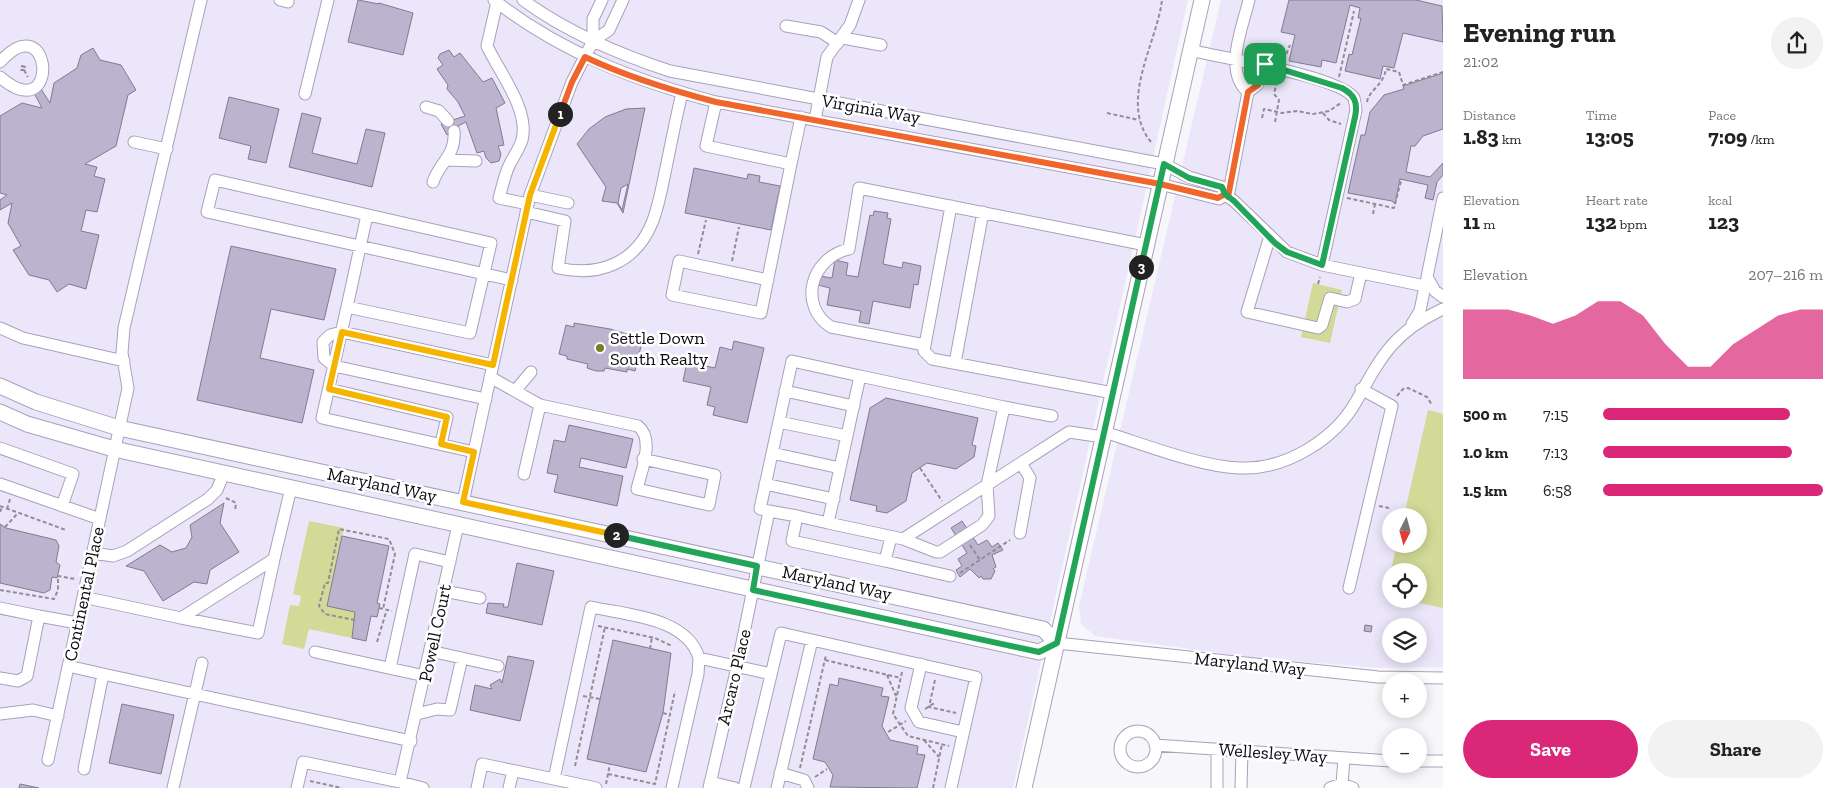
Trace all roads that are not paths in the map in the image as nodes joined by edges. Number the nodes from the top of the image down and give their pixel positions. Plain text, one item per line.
1 (201, 0) edge
2 (280, 0) edge
3 (288, 0) edge
4 (328, 0) edge
5 (523, 0) edge
6 (602, 0) edge
7 (623, 0) edge
8 (859, 0) edge
9 (1202, 0) edge
10 (1249, 0) edge
11 (496, 1) edge
12 (786, 26) dead end
13 (841, 41) junction
14 (593, 42) junction
15 (881, 45) dead end
16 (1190, 50) junction
17 (585, 57) junction
18 (1234, 61) junction
19 (0, 62) edge
20 (1265, 64) junction
21 (0, 77) edge
22 (1248, 92) junction
23 (682, 93) junction
24 (305, 94) dead end
25 (819, 100) junction
26 (716, 102) junction
27 (426, 107) dead end
28 (801, 117) junction
29 (815, 120) junction
30 (448, 121) dead end
31 (454, 132) dead end
32 (134, 142) dead end
33 (167, 149) junction
34 (446, 160) junction
35 (476, 161) dead end
36 (791, 164) junction
37 (1164, 164) junction
38 (433, 182) dead end
39 (1160, 184) junction
40 (1227, 196) junction
41 (1443, 198) edge
42 (568, 203) dead end
43 (528, 204) junction
44 (951, 206) junction
45 (983, 212) junction
46 (367, 215) junction
47 (1270, 236) junction
48 (1146, 245) junction
49 (360, 246) junction
50 (1322, 265) junction
51 (1428, 272) junction
52 (1361, 273) junction
53 (484, 274) junction
54 (512, 280) junction
55 (768, 280) junction
56 (1425, 286) junction
57 (1443, 298) edge
58 (347, 307) junction
59 (1443, 308) edge
60 (1409, 327) junction
61 (0, 328) edge
62 (342, 332) junction
63 (924, 345) junction
64 (124, 361) junction
65 (955, 363) junction
66 (493, 365) junction
67 (334, 366) junction
68 (531, 372) dead end
69 (860, 376) junction
70 (490, 378) junction
71 (0, 386) edge
72 (329, 389) junction
73 (1361, 389) junction
74 (786, 391) junction
75 (515, 392) junction
76 (1113, 392) junction
77 (486, 399) junction
78 (540, 405) junction
79 (854, 406) junction
80 (1004, 406) junction
81 (0, 412) edge
82 (1052, 416) dead end
83 (779, 422) junction
84 (119, 428) junction
85 (1103, 434) junction
86 (847, 436) junction
87 (441, 444) junction
88 (0, 448) edge
89 (114, 449) junction
90 (474, 452) junction
91 (772, 453) junction
92 (643, 459) junction
93 (1021, 463) junction
94 (840, 468) junction
95 (224, 474) junction
96 (524, 474) dead end
97 (0, 484) edge
98 (765, 484) junction
99 (987, 486) junction
100 (291, 488) junction
101 (834, 499) junction
102 (463, 502) junction
103 (62, 506) junction
104 (769, 511) junction
105 (797, 516) junction
106 (100, 519) junction
107 (828, 523) junction
108 (458, 525) junction
109 (1020, 534) road end
110 (891, 537) junction
111 (903, 539) junction
112 (92, 553) junction
113 (274, 559) junction
114 (885, 561) junction
115 (450, 562) junction
116 (757, 566) junction
117 (950, 576) road end
118 (1350, 588) dead end
119 (753, 590) junction
120 (444, 591) junction
121 (83, 597) junction
122 (480, 598) dead end
123 (0, 608) edge
124 (39, 616) junction
125 (181, 618) junction
126 (78, 623) junction
127 (812, 640) junction
128 (1057, 643) junction
129 (430, 651) junction
130 (315, 652) dead end
131 (462, 658) junction
132 (698, 658) junction
133 (202, 663) dead end
134 (921, 664) junction
135 (68, 666) junction
136 (498, 666) dead end
137 (737, 667) junction
138 (390, 668) junction
139 (103, 674) junction
140 (771, 674) junction
141 (425, 676) junction
142 (0, 678) edge
143 (1443, 678) edge
144 (195, 694) junction
145 (0, 714) edge
146 (416, 714) junction
147 (58, 716) junction
148 (963, 732) junction
149 (411, 740) junction
150 (1155, 745) dead end
151 (1217, 749) junction
152 (1242, 750) junction
153 (1344, 758) junction
154 (48, 760) dead end
155 (1382, 760) edge
156 (1427, 761) edge
157 (1443, 761) edge
158 (84, 768) dead end
159 (513, 771) junction
160 (780, 773) junction
161 (554, 779) junction
162 (400, 782) junction
163 (298, 783) edge
164 (804, 783) edge
165 (709, 785) edge
166 (1348, 786) edge
167 (173, 788) edge
168 (423, 788) edge
169 (477, 788) edge
170 (509, 788) edge
171 (596, 788) edge
172 (672, 788) edge
173 (735, 788) edge
174 (744, 788) edge
175 (777, 788) edge
176 (950, 788) edge
177 (1024, 788) edge
178 (1218, 788) edge
179 (1241, 788) edge
180 (1330, 788) edge

1 - 33 street, Continental Place
2 - 3 street
4 - 24 street
5 - 14 street, Virginia Way
6 - 14 street
7 - 14 street
8 - 13 street
9 - 16 main road
10 - 18 street
11 - 17 street, Virginia Way
11 - 43 street
12 - 13 street
13 - 15 street
13 - 25 street
14 - 17 street
14 - 25 street, Virginia Way
16 - 18 street
16 - 37 main road
17 - 23 street, Virginia Way
17 - 43 street
18 - 20 street
18 - 22 street
19 - 21 street
20 - 22 street
20 - 50 street
22 - 40 street
23 - 26 street, Virginia Way
23 - 43 street
25 - 29 street
25 - 37 street, Virginia Way
26 - 28 street, Virginia Way
26 - 36 street
27 - 30 street
28 - 29 street, Virginia Way
28 - 36 street
29 - 39 street, Virginia Way
31 - 34 street
32 - 33 street
33 - 64 street, Continental Place
34 - 35 street
34 - 38 street
36 - 55 street
37 - 39 main road
37 - 40 street, Virginia Way
39 - 40 street, Virginia Way
39 - 48 main road
40 - 47 street, Virginia Way
41 - 51 street
42 - 43 street
43 - 54 street
44 - 45 street
44 - 63 street
44 - 63 street
45 - 48 street
45 - 65 street
46 - 49 street
46 - 49 street
46 - 53 street
47 - 50 street, Virginia Way
47 - 52 street
48 - 76 main road
49 - 53 street
49 - 58 street
50 - 52 street, Virginia Way
51 - 56 street
51 - 57 street
52 - 56 street, Virginia Way
53 - 54 street
53 - 58 street
54 - 66 street
55 - 55 street
56 - 60 street
58 - 62 street
59 - 60 street
60 - 73 street
61 - 64 street
62 - 66 street
62 - 67 street
62 - 67 street
63 - 65 street
64 - 84 street, Continental Place
65 - 76 street
66 - 70 street
67 - 72 street
67 - 77 street
68 - 75 street
69 - 74 street
69 - 79 street
69 - 80 street
70 - 75 street
70 - 77 street
71 - 84 main road, Maryland Way
72 - 87 street
72 - 87 street
73 - 85 street
73 - 118 street
74 - 79 street
74 - 83 street
75 - 78 street
76 - 85 main road
77 - 90 street
78 - 92 street
78 - 96 street
79 - 86 street
80 - 82 street
80 - 99 street
81 - 89 main road, Maryland Way
83 - 86 street
83 - 91 street
84 - 89 street, Continental Place
84 - 102 main road, Maryland Way
85 - 93 street
85 - 128 main road
86 - 94 street
87 - 90 street
88 - 103 street
89 - 95 main road, Maryland Way
89 - 106 street, Continental Place
90 - 102 street
91 - 94 street
91 - 98 street
92 - 92 street
93 - 99 street
93 - 109 street
94 - 101 street
95 - 100 main road, Maryland Way
95 - 112 street
97 - 103 street
98 - 101 street
98 - 104 street
99 - 111 street
99 - 111 street
100 - 108 main road, Maryland Way
100 - 113 street
101 - 107 street
102 - 108 main road
102 - 116 main road, Maryland Way
103 - 106 street
104 - 105 street
104 - 116 street, Arcaro Place
105 - 107 street
105 - 114 street
106 - 112 street, Continental Place
107 - 110 street
108 - 115 street, Powell Court
108 - 119 main road, Maryland Way
110 - 111 street
110 - 114 street
112 - 121 street, Continental Place
113 - 125 street
113 - 125 street
114 - 117 street
115 - 120 street, Powell Court
115 - 138 street
116 - 119 street, Arcaro Place
116 - 128 main road, Maryland Way
119 - 128 main road, Maryland Way
119 - 137 street, Arcaro Place
120 - 122 street
120 - 129 street, Powell Court
121 - 125 street
121 - 126 street, Continental Place
123 - 124 street
124 - 126 street
124 - 142 street
126 - 135 street, Continental Place
127 - 134 street
127 - 140 street
127 - 160 street
128 - 143 street, Maryland Way
128 - 177 main road
129 - 131 street
129 - 141 street, Powell Court
130 - 138 street
131 - 136 street
131 - 146 street
132 - 137 street
132 - 161 street
132 - 172 street
133 - 144 street
134 - 148 street
134 - 148 street
135 - 139 street
135 - 147 street, Continental Place
137 - 140 street
137 - 165 street, Arcaro Place
138 - 141 street
139 - 144 street
139 - 158 street
140 - 174 street
141 - 146 street, Powell Court
144 - 149 street
144 - 167 street
145 - 147 street
146 - 149 street, Powell Court
147 - 154 street, Continental Place
148 - 176 street
149 - 162 street, Powell Court
150 - 151 street, Wellesley Way
151 - 152 street, Wellesley Way
151 - 178 street
152 - 153 street, Wellesley Way
152 - 179 street
153 - 155 street, Wellesley Way
153 - 166 street
156 - 157 street
159 - 161 street
159 - 169 street
159 - 170 street
160 - 164 street
160 - 175 street
161 - 171 street
162 - 163 street
162 - 168 street
165 - 173 street
166 - 180 street

